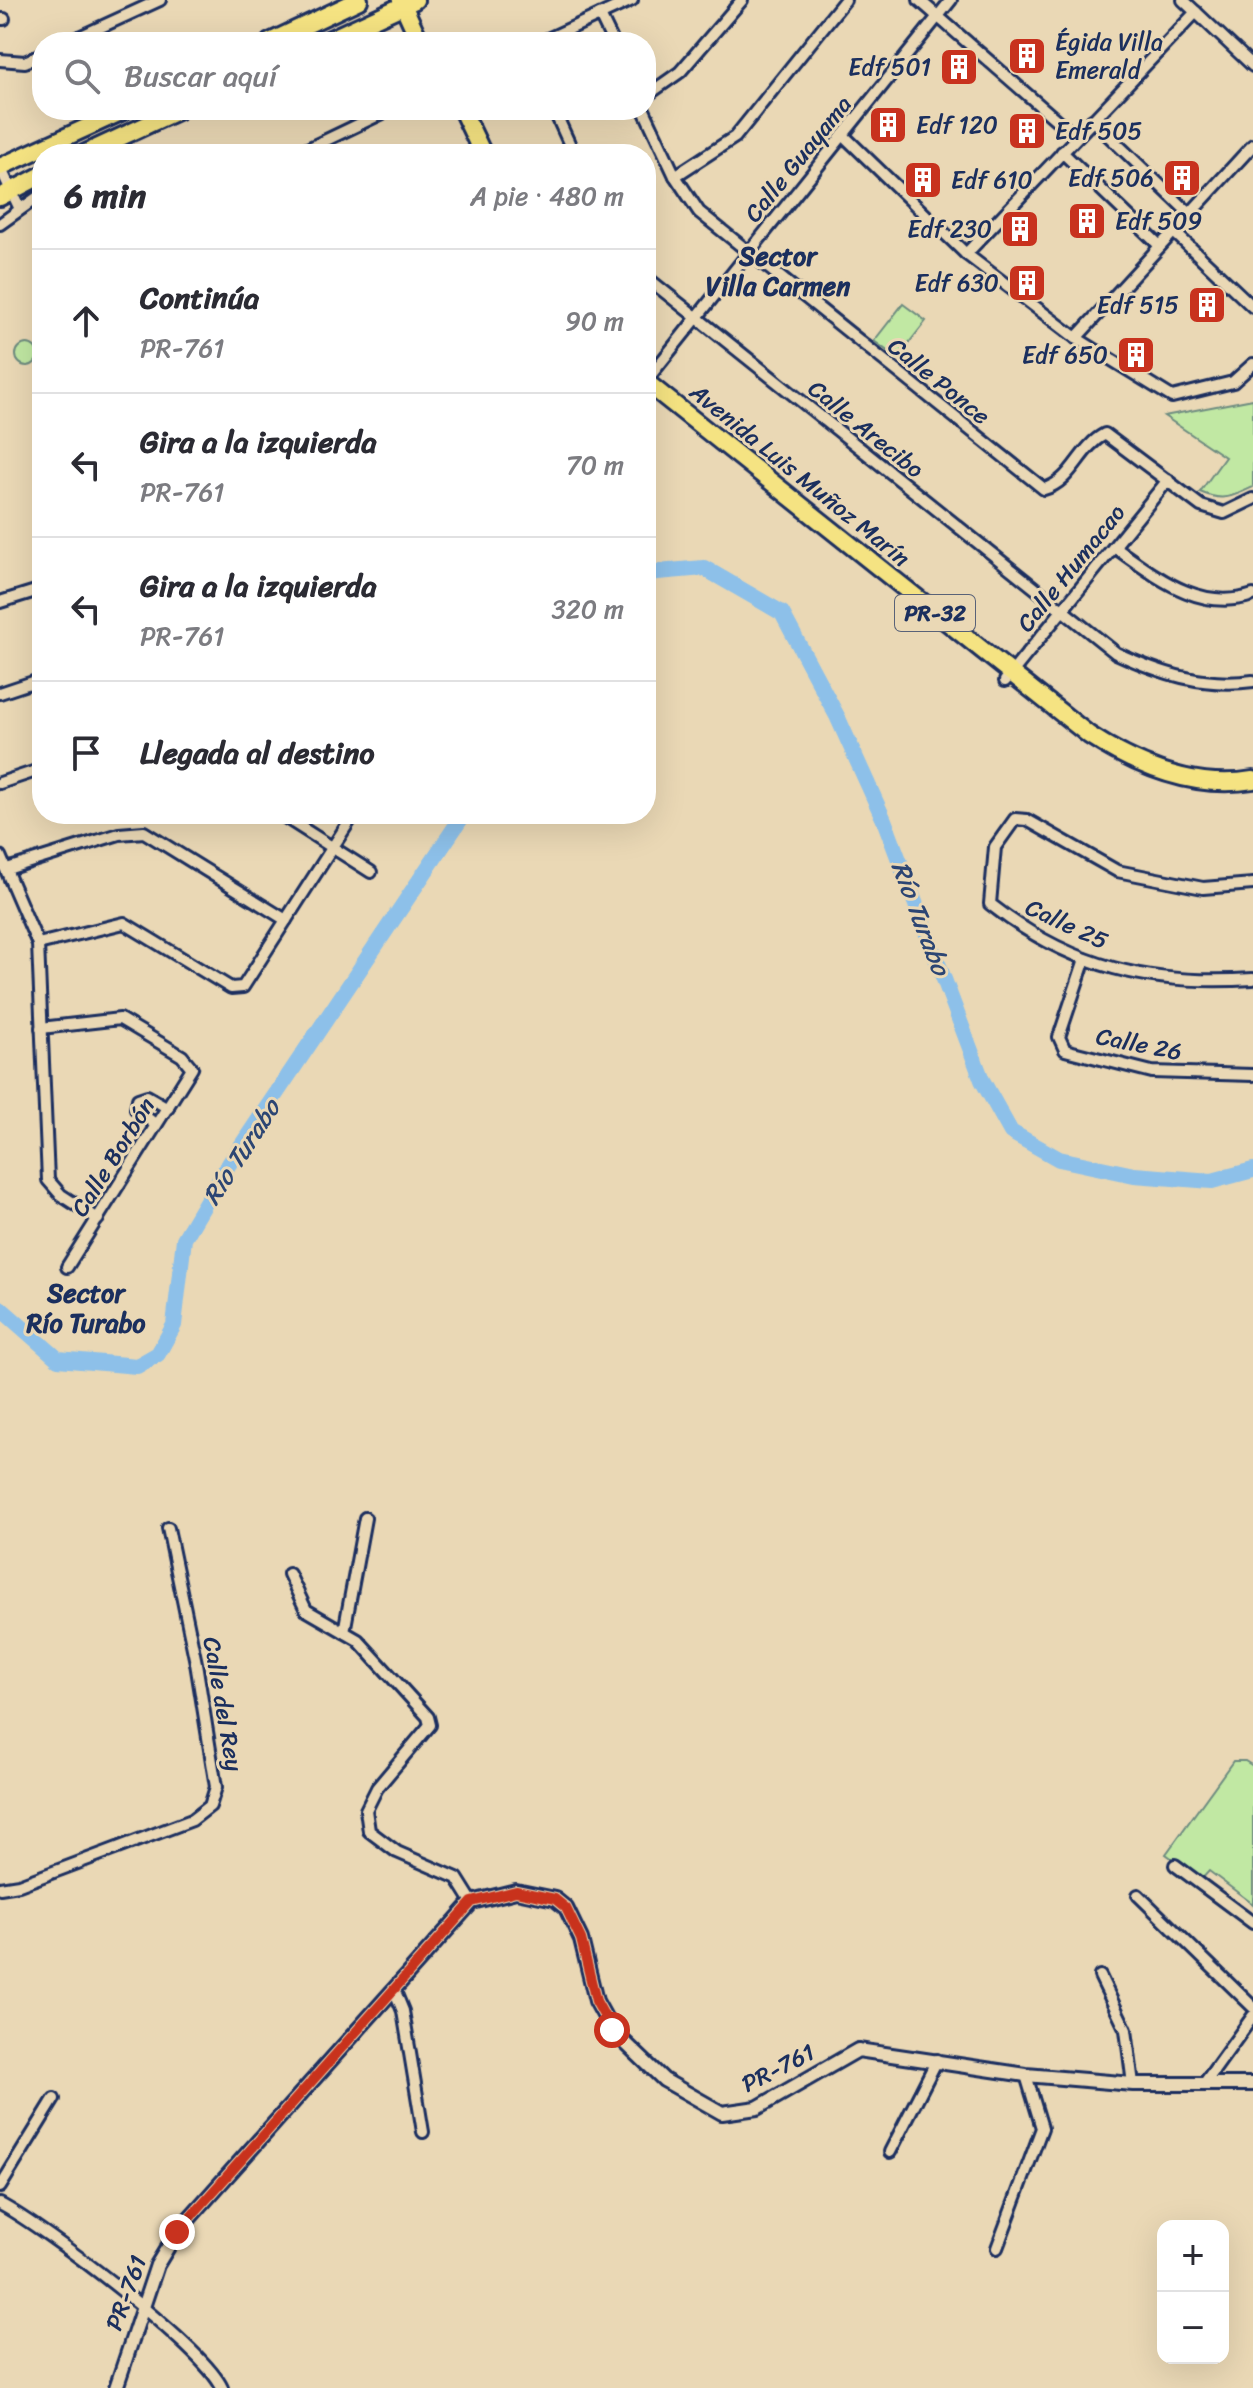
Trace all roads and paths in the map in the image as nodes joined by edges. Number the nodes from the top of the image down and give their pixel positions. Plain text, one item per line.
1 (160, 0) edge
2 (359, 0) edge
3 (632, 0) edge
4 (742, 0) edge
5 (845, 0) edge
6 (919, 0) edge
7 (951, 0) edge
8 (1183, 0) edge
9 (409, 1) edge
10 (1196, 12) junction
11 (600, 15) junction
12 (939, 15) junction
13 (90, 32) edge
14 (291, 32) edge
15 (345, 32) edge
16 (417, 32) edge
17 (426, 32) edge
18 (563, 32) edge
19 (608, 32) edge
20 (4, 59) edge
21 (32, 59) edge
22 (1253, 66) edge
23 (656, 89) edge
24 (103, 120) edge
25 (159, 120) edge
26 (160, 120) edge
27 (368, 120) edge
28 (457, 120) edge
29 (467, 120) edge
30 (559, 120) edge
31 (649, 120) edge
32 (1092, 120) junction
33 (843, 135) junction
34 (1076, 137) junction
35 (50, 144) edge
36 (106, 144) edge
37 (119, 144) edge
38 (318, 144) edge
39 (467, 144) edge
40 (478, 144) edge
41 (569, 144) edge
42 (1253, 145) edge
43 (32, 152) edge
44 (1062, 152) junction
45 (0, 167) edge
46 (675, 176) junction
47 (32, 180) edge
48 (6, 194) edge
49 (32, 201) edge
50 (20, 209) junction
51 (1190, 214) junction
52 (0, 224) edge
53 (1174, 232) junction
54 (1160, 246) junction
55 (748, 253) junction
56 (966, 254) junction
57 (656, 285) edge
58 (1253, 307) edge
59 (696, 318) junction
60 (1076, 338) junction
61 (1253, 364) edge
62 (656, 369) edge
63 (656, 390) edge
64 (656, 401) edge
65 (1168, 480) junction
66 (1253, 499) edge
67 (1114, 547) junction
68 (32, 592) edge
69 (1253, 595) edge
70 (0, 602) edge
71 (1063, 611) junction
72 (1008, 677) junction
73 (1253, 681) edge
74 (32, 682) edge
75 (0, 693) edge
76 (32, 772) edge
77 (1253, 780) edge
78 (0, 783) edge
79 (1253, 789) edge
80 (296, 824) edge
81 (348, 824) edge
82 (333, 848) junction
83 (0, 856) edge
84 (7, 869) junction
85 (371, 872) dead end
86 (1253, 884) edge
87 (286, 920) junction
88 (38, 944) junction
89 (1085, 959) junction
90 (1253, 979) edge
91 (41, 1028) junction
92 (1253, 1075) edge
93 (168, 1108) junction
94 (156, 1125) junction
95 (98, 1219) junction
96 (67, 1267) dead end
97 (365, 1518) dead end
98 (168, 1528) dead end
99 (289, 1574) dead end
100 (344, 1632) junction
101 (1175, 1865) dead end
102 (0, 1888) edge
103 (1138, 1895) dead end
104 (472, 1902) junction
105 (1253, 1923) edge
106 (1100, 1976) dead end
107 (394, 1989) junction
108 (1253, 2007) edge
109 (1253, 2016) edge
110 (937, 2060) junction
111 (1026, 2075) junction
112 (1133, 2084) junction
113 (1204, 2084) junction
114 (1253, 2084) edge
115 (54, 2099) dead end
116 (423, 2132) dead end
117 (890, 2152) dead end
118 (0, 2187) edge
119 (0, 2204) edge
120 (997, 2248) dead end
121 (142, 2309) junction
122 (116, 2388) edge
123 (222, 2388) edge

1 - 13 street
2 - 14 main road
3 - 11 street
4 - 23 street
5 - 46 street
6 - 12 street
7 - 12 street, Calle Guayama
8 - 10 street
9 - 15 main road
9 - 16 main road
9 - 17 main road
10 - 22 street
10 - 32 street
11 - 18 street
11 - 19 street
12 - 33 street, Calle Guayama
12 - 34 street
20 - 21 street
24 - 35 main road
25 - 36 main road
26 - 37 street
27 - 38 street
28 - 39 main road
29 - 40 main road
30 - 41 street
31 - 46 street, Calle Ponce
32 - 34 street
32 - 51 street
33 - 55 street, Calle Guayama
33 - 56 street
34 - 44 street
42 - 51 street
43 - 45 main road
44 - 54 street
44 - 56 street
45 - 48 street
46 - 55 street, Calle Ponce
47 - 48 main road
48 - 50 street
49 - 50 street
50 - 52 street
51 - 53 street
53 - 54 street
53 - 58 street
54 - 60 street
55 - 59 street, Calle Guayama
55 - 65 street, Calle Ponce
56 - 60 street
57 - 59 street, Calle Arecibo
59 - 62 street, Calle Guayama
59 - 71 street, Calle Arecibo
60 - 61 street
63 - 72 main road, Avenida Luis Muñoz Marín / PR-32
64 - 72 main road, Avenida Luis Muñoz Marín / PR-32
65 - 66 street, Calle Ponce
65 - 67 street, Calle Humacao
67 - 69 street
67 - 71 street, Calle Humacao
68 - 70 street
71 - 72 street, Calle Humacao
71 - 73 street, Calle Arecibo
72 - 77 main road, Avenida Luis Muñoz Marín / PR-32
72 - 79 main road, Avenida Luis Muñoz Marín / PR-32
74 - 75 street
76 - 78 street
80 - 82 street
81 - 82 street
82 - 85 street
82 - 87 street
83 - 84 street
84 - 87 street
84 - 88 street
86 - 89 street, Calle 25
87 - 88 street
88 - 91 street
89 - 90 street, Calle 25
89 - 92 street, Calle 26
91 - 93 street, Calle Borbón
91 - 95 street
93 - 94 street, Calle Borbón
93 - 94 street
94 - 95 street, Calle Borbón
95 - 96 street, Calle Borbón
97 - 100 street
98 - 102 street, Calle del Rey
99 - 100 street
100 - 104 street
101 - 105 street
103 - 108 street
104 - 107 street, PR-761 / PR-761
104 - 110 street, PR-761 / PR-761
106 - 112 street
107 - 116 street
107 - 121 street, PR-761 / PR-761
109 - 113 street
110 - 111 street, PR-761 / PR-761
110 - 117 street
111 - 112 street, PR-761 / PR-761
111 - 120 street
112 - 113 street, PR-761 / PR-761
113 - 114 street, PR-761 / PR-761
115 - 118 street
119 - 121 street
121 - 122 street, PR-761 / PR-761
121 - 123 street

